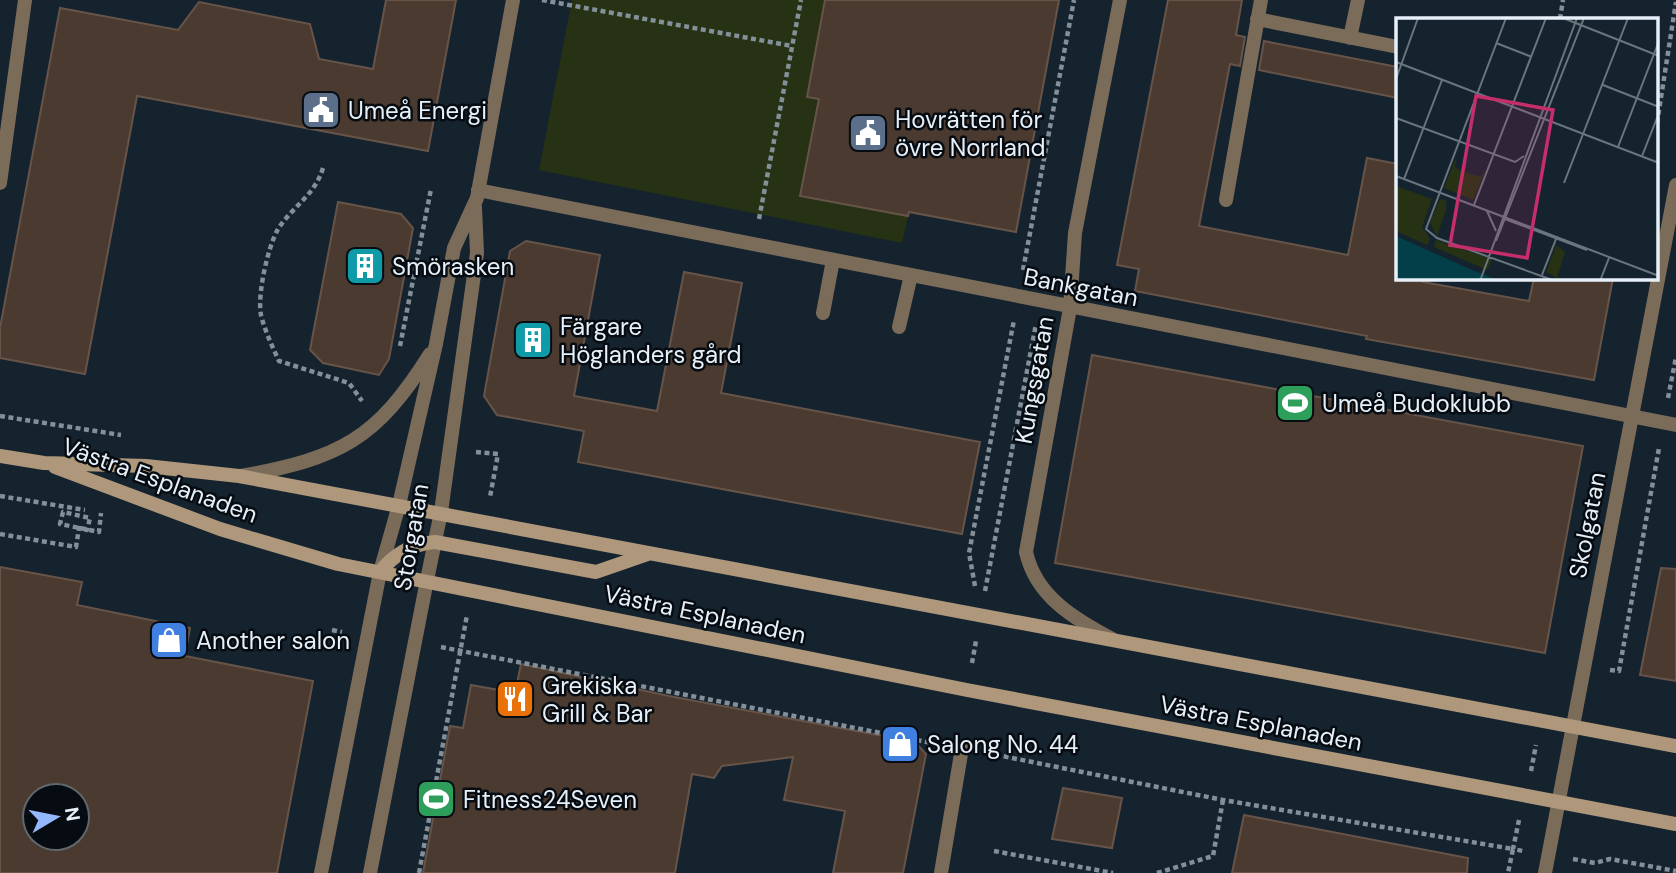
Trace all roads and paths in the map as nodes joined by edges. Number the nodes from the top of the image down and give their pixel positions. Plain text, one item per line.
1 (25, 0) edge
2 (513, 0) edge
3 (542, 0) edge
4 (801, 0) edge
5 (1121, 0) edge
6 (1261, 0) edge
7 (1358, 0) edge
8 (1563, 0) edge
9 (1676, 2) edge
10 (1560, 18) edge
11 (1257, 19) junction
12 (1675, 19) edge
13 (1350, 38) junction
14 (792, 46) junction
15 (1396, 47) edge
16 (1658, 117) edge
17 (323, 168) dead end
18 (0, 183) edge
19 (1676, 185) edge
20 (431, 189) dead end
21 (478, 190) junction
22 (1226, 200) dead end
23 (475, 206) junction
24 (755, 244) junction
25 (833, 260) junction
26 (911, 275) junction
27 (1658, 275) edge
28 (1657, 280) edge
29 (1040, 303) junction
30 (1070, 308) junction
31 (823, 313) dead end
32 (899, 327) dead end
33 (436, 344) junction
34 (398, 355) dead end
35 (1676, 357) edge
36 (367, 409) dead end
37 (0, 416) edge
38 (1630, 416) junction
39 (1670, 424) edge
40 (132, 437) dead end
41 (498, 454) dead end
42 (0, 456) edge
43 (44, 463) junction
44 (239, 476) junction
45 (0, 496) edge
46 (399, 505) junction
47 (441, 512) junction
48 (485, 521) junction
49 (0, 534) edge
50 (435, 542) junction
51 (649, 554) junction
52 (380, 572) junction
53 (427, 580) junction
54 (472, 590) junction
55 (981, 615) junction
56 (1119, 644) junction
57 (461, 649) junction
58 (1619, 671) dead end
59 (1573, 726) junction
60 (1676, 746) edge
61 (962, 748) junction
62 (1223, 800) junction
63 (1558, 802) junction
64 (1676, 824) edge
65 (994, 851) dead end
66 (321, 873) edge
67 (370, 873) edge
68 (419, 873) edge
69 (940, 873) edge
70 (1113, 873) edge
71 (1157, 873) edge
72 (1507, 873) edge
73 (1545, 873) edge

1 - 18 street
2 - 21 street, Storgatan
3 - 14 path
4 - 14 path
5 - 30 street, Kungsgatan
6 - 11 street
7 - 13 street
8 - 10 path
9 - 12 path
11 - 13 street
11 - 22 street
12 - 16 path
13 - 15 street
14 - 24 path
17 - 36 path
19 - 27 street, Skolgatan
20 - 34 path
21 - 23 street, Storgatan
21 - 24 street, Bankgatan
23 - 33 street, Storgatan
23 - 47 street, Storgatan
24 - 25 street, Bankgatan
25 - 26 street, Bankgatan
25 - 31 street
26 - 29 street, Bankgatan
26 - 32 street
28 - 38 street, Skolgatan
29 - 30 street, Bankgatan
29 - 55 path, Kungsgatan
30 - 38 street, Bankgatan
30 - 56 street, Kungsgatan
33 - 44 street, Storgatan
33 - 46 street, Storgatan
35 - 39 path
37 - 40 path
38 - 39 street, Bankgatan
38 - 59 street, Skolgatan
39 - 58 path
41 - 48 path
42 - 43 main road
43 - 44 main road, Västra Esplanaden
43 - 52 main road, Västra Esplanaden
44 - 46 main road, Västra Esplanaden
45 - 49 path
46 - 47 main road, Västra Esplanaden
46 - 52 street, Storgatan
47 - 48 main road, Västra Esplanaden
47 - 50 street, Storgatan
48 - 51 main road, Västra Esplanaden
50 - 51 main road
50 - 52 main road
50 - 53 street, Storgatan
51 - 55 main road, Västra Esplanaden
52 - 53 main road, Västra Esplanaden
52 - 66 street, Storgatan
53 - 54 main road, Västra Esplanaden
53 - 67 street, Storgatan
54 - 57 path
54 - 63 main road, Västra Esplanaden
55 - 56 main road, Västra Esplanaden
56 - 59 main road, Västra Esplanaden
57 - 61 path
57 - 68 path
59 - 60 main road, Västra Esplanaden
59 - 63 street, Skolgatan
61 - 62 path
61 - 69 street
62 - 71 path
62 - 72 path
63 - 64 main road, Västra Esplanaden
63 - 73 street, Skolgatan
65 - 70 path

